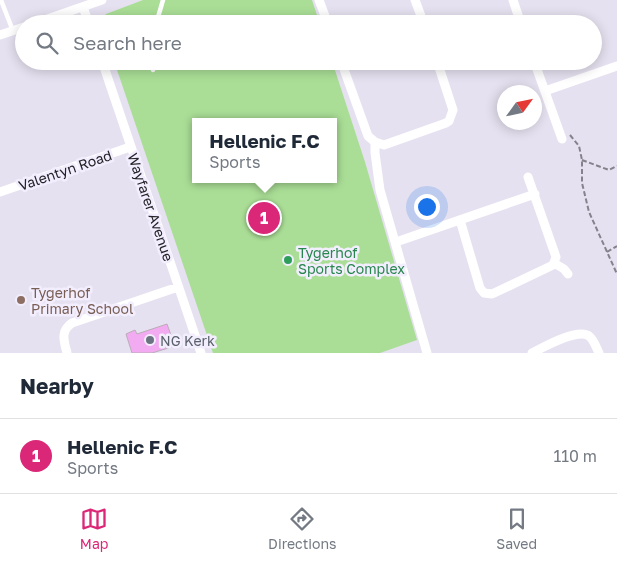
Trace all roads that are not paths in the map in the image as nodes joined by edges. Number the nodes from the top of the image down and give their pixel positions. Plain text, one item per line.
1 (1, 0) edge
2 (102, 0) edge
3 (163, 0) edge
4 (319, 0) edge
5 (416, 0) edge
6 (512, 0) edge
7 (83, 7) junction
8 (59, 15) edge
9 (86, 15) edge
10 (159, 15) edge
11 (325, 15) edge
12 (421, 15) edge
13 (518, 15) edge
14 (13, 31) joint
15 (0, 35) edge
16 (617, 66) edge
17 (105, 70) edge
18 (344, 70) edge
19 (440, 70) edge
20 (537, 70) edge
21 (545, 91) junction
22 (562, 139) dead end
23 (376, 142) junction
24 (130, 147) junction
25 (528, 177) dead end
26 (0, 192) edge
27 (535, 194) junction
28 (460, 220) junction
29 (396, 242) junction
30 (554, 263) junction
31 (568, 274) dead end
32 (178, 287) junction
33 (67, 353) edge
34 (201, 353) edge
35 (427, 353) edge
36 (532, 353) edge
37 (599, 353) edge

1 - 14 lane
2 - 7 street
3 - 10 lane
4 - 11 street
5 - 12 street
6 - 13 street
7 - 8 street
7 - 9 street
14 - 15 street
16 - 21 street
17 - 24 street, Wayfarer Avenue
18 - 23 street
19 - 23 street
20 - 21 street
21 - 22 street
23 - 29 street
24 - 26 street, Valentyn Road
24 - 32 street, Wayfarer Avenue
25 - 27 street
27 - 28 street
27 - 30 street
28 - 29 street
28 - 30 street
29 - 35 street
30 - 31 street
32 - 33 street
32 - 34 street, Wayfarer Avenue
36 - 37 street

